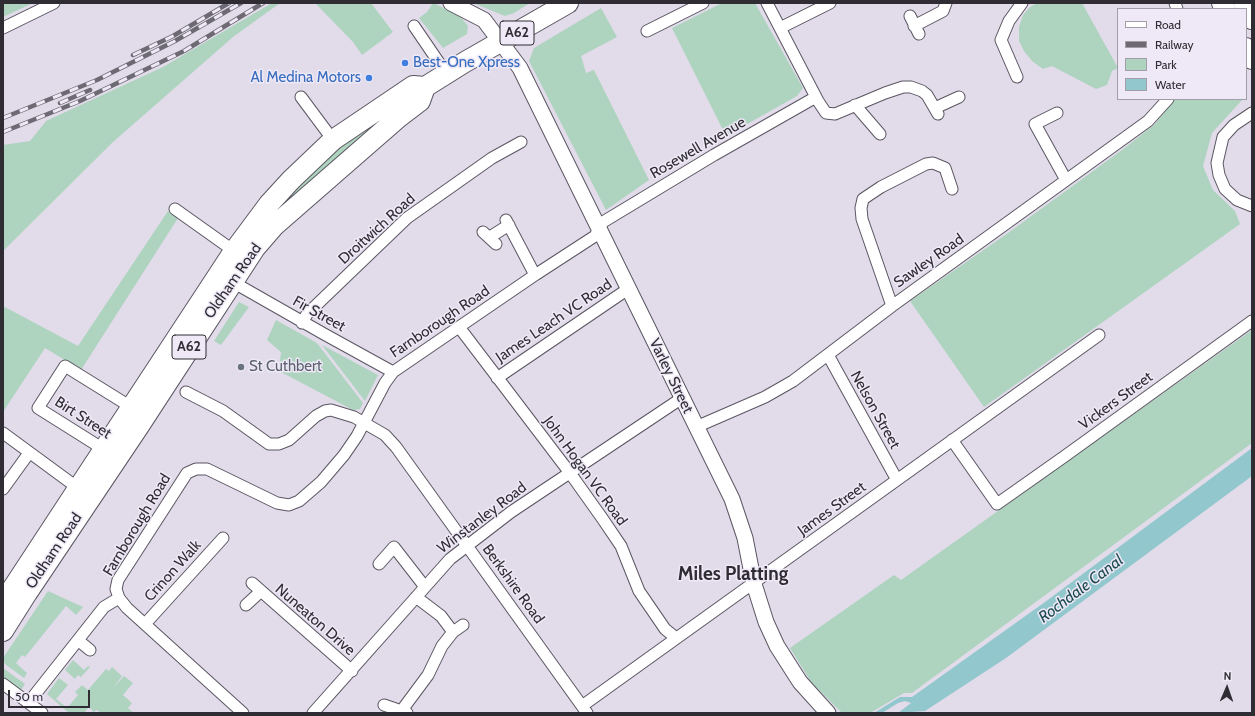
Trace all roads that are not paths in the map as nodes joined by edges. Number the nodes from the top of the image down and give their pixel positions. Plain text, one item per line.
1 (54, 3) edge
2 (451, 3) edge
3 (568, 3) edge
4 (703, 3) edge
5 (767, 3) edge
6 (830, 3) edge
7 (946, 3) edge
8 (1022, 3) edge
9 (1247, 9) edge
10 (1252, 19) edge
11 (914, 25) dead end
12 (414, 26) dead end
13 (3, 28) edge
14 (780, 28) junction
15 (648, 31) dead end
16 (500, 42) junction
17 (1247, 50) edge
18 (1252, 59) edge
19 (446, 73) junction
20 (1017, 77) dead end
21 (425, 87) junction
22 (301, 97) dead end
23 (816, 97) junction
24 (959, 97) dead end
25 (1167, 100) edge
26 (855, 105) junction
27 (1057, 113) dead end
28 (1252, 113) edge
29 (880, 134) dead end
30 (333, 140) junction
31 (521, 142) dead end
32 (1066, 180) junction
33 (952, 189) dead end
34 (1252, 206) edge
35 (175, 209) dead end
36 (598, 229) junction
37 (489, 238) dead end
38 (234, 251) junction
39 (535, 275) junction
40 (231, 281) junction
41 (628, 289) junction
42 (892, 306) junction
43 (1252, 321) edge
44 (302, 323) junction
45 (459, 327) junction
46 (1099, 335) dead end
47 (828, 355) junction
48 (393, 372) junction
49 (497, 378) junction
50 (186, 392) dead end
51 (682, 398) junction
52 (131, 407) junction
53 (364, 422) junction
54 (696, 427) junction
55 (3, 433) edge
56 (952, 440) junction
57 (29, 453) junction
58 (111, 454) junction
59 (570, 473) junction
60 (897, 480) junction
61 (3, 489) edge
62 (85, 493) junction
63 (223, 538) dead end
64 (466, 545) junction
65 (379, 564) dead end
66 (754, 584) junction
67 (425, 587) junction
68 (416, 596) junction
69 (119, 598) junction
70 (3, 603) edge
71 (246, 605) dead end
72 (145, 624) junction
73 (463, 625) dead end
74 (3, 631) edge
75 (454, 632) junction
76 (676, 638) junction
77 (79, 641) junction
78 (90, 650) dead end
79 (352, 671) junction
80 (3, 684) edge
81 (29, 702) junction
82 (384, 704) dead end
83 (585, 709) edge
84 (405, 712) edge
85 (42, 713) edge
86 (243, 713) edge
87 (313, 713) edge
88 (828, 713) edge

1 - 13 street
2 - 16 street, Varley Street
3 - 16 highway, Oldham Road / A62
4 - 15 street
5 - 14 street
6 - 14 street
7 - 11 street
8 - 20 street
9 - 10 highway
12 - 19 street
14 - 23 street
16 - 19 highway, Oldham Road / A62
16 - 36 street, Varley Street
17 - 18 highway
19 - 21 highway, Oldham Road / A62
21 - 30 highway, Oldham Road / A62
21 - 40 highway, Oldham Road / A62
22 - 30 street
23 - 26 street
23 - 36 street, Rosewell Avenue
24 - 26 street
25 - 32 street, Sawley Road
26 - 29 street
27 - 32 street
28 - 34 street
30 - 38 highway, Oldham Road / A62
31 - 44 street, Droitwich Road
32 - 42 street, Sawley Road
33 - 42 street
35 - 38 street
36 - 39 street, Farnborough Road
36 - 41 street, Varley Street
37 - 39 street
38 - 52 highway, Oldham Road / A62
39 - 45 street, Farnborough Road
40 - 44 street, Fir Street
40 - 58 highway, Oldham Road / A62
41 - 49 street, James Leach VC Road
41 - 51 street, Varley Street
42 - 47 street, Sawley Road
43 - 56 street, Vickers Street
44 - 48 street, Fir Street
45 - 48 street, Farnborough Road
45 - 49 street, John Hogan VC Road
46 - 56 street, James Street
47 - 54 street, Sawley Road
47 - 60 street, Nelson Street
48 - 53 street, Farnborough Road
49 - 59 street, John Hogan VC Road
50 - 53 street, Berkshire Road
51 - 54 street, Varley Street
51 - 59 street, Winstanley Road
52 - 58 highway, Oldham Road / A62
52 - 58 street, Birt Street
53 - 64 street, Berkshire Road
53 - 69 street, Farnborough Road
54 - 66 street, Varley Street
55 - 57 street
56 - 60 street, James Street
57 - 61 street
57 - 62 street
58 - 62 highway, Oldham Road / A62
59 - 64 street, Winstanley Road
59 - 76 street, John Hogan VC Road
60 - 66 street, James Street
62 - 70 highway, Oldham Road / A62
62 - 74 highway, Oldham Road / A62
63 - 72 street, Crinon Walk
64 - 67 street, Winstanley Road
64 - 83 street, Berkshire Road
65 - 67 street
66 - 76 street, James Street
66 - 88 street, Varley Street
67 - 68 street, Winstanley Road
68 - 75 street
68 - 79 street, Winstanley Road
69 - 72 street, Farnborough Road
69 - 77 street
71 - 79 street, Nuneaton Drive
72 - 86 street, Farnborough Road
73 - 75 street
75 - 84 street
76 - 83 street, James Street
77 - 78 street
77 - 81 street
79 - 87 street, Winstanley Road
80 - 81 street
81 - 85 street
82 - 84 street

